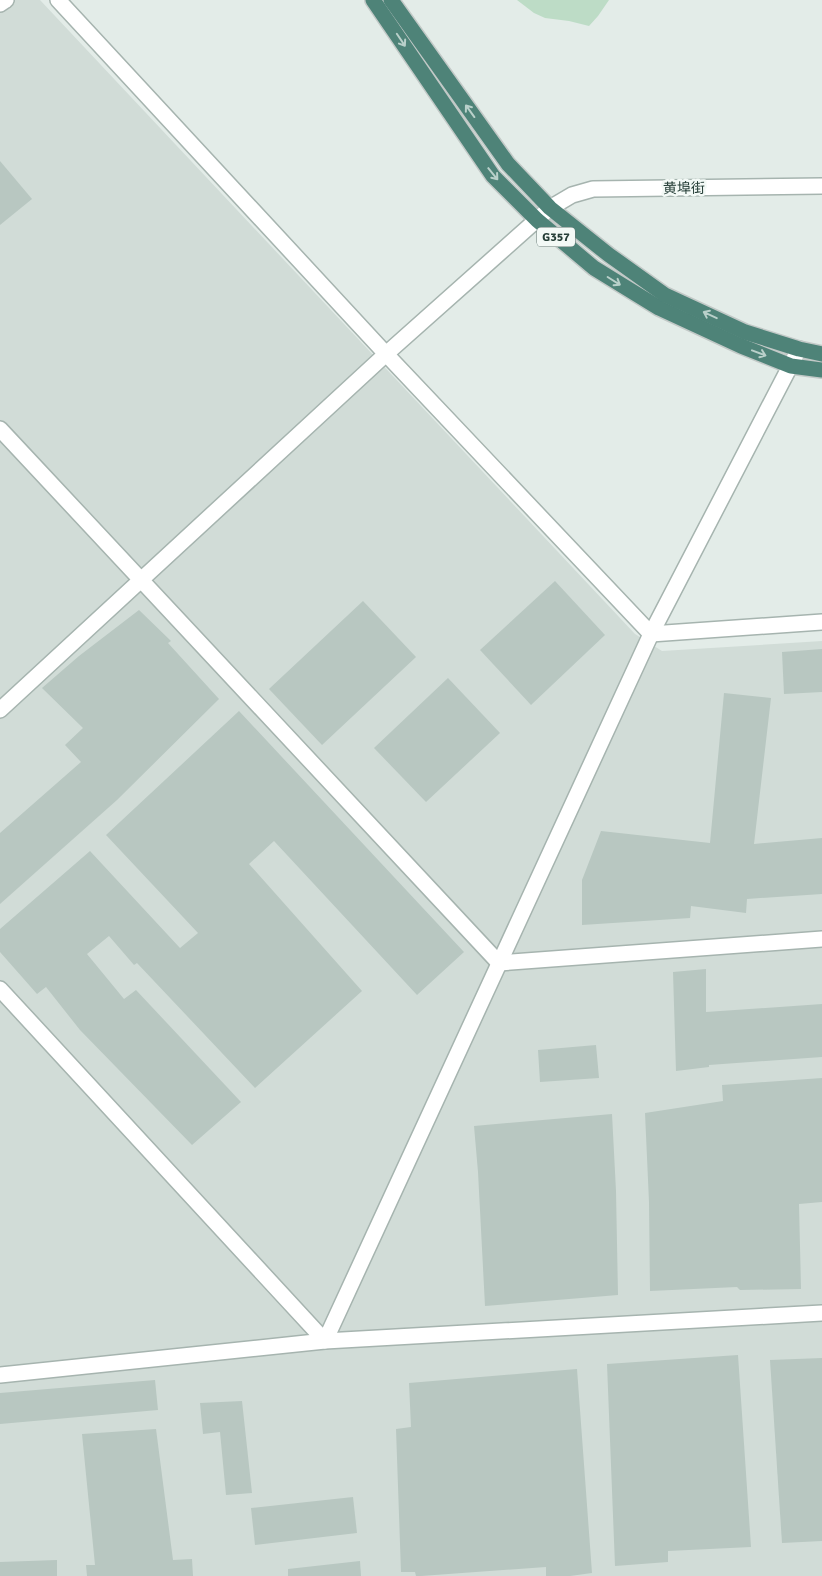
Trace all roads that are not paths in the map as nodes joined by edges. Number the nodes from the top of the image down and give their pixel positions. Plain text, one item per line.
1 (6, 0) edge
2 (58, 0) edge
3 (373, 0) edge
4 (391, 0) edge
5 (0, 4) edge
6 (822, 186) edge
7 (550, 208) junction
8 (537, 220) junction
9 (799, 349) junction
10 (386, 354) junction
11 (822, 354) edge
12 (791, 366) junction
13 (822, 370) edge
14 (0, 429) edge
15 (140, 579) junction
16 (822, 622) edge
17 (651, 634) junction
18 (0, 710) edge
19 (822, 939) edge
20 (499, 963) junction
21 (0, 989) edge
22 (822, 1313) edge
23 (325, 1341) junction
24 (0, 1375) edge

1 - 5 street
2 - 10 street
3 -> 8 highway, G357
7 -> 4 highway, G357
6 - 7 street, 黄埠街
7 - 8 street, 黄埠街
9 -> 7 highway, G357
8 - 10 street, 黄埠街
8 -> 12 highway, G357
9 - 11 highway, G357
9 - 12 street
10 - 15 street, 黄埠街
10 - 17 street
12 - 13 highway, G357
12 - 17 street
14 - 15 street
15 - 18 street, 黄埠街
15 - 20 street
16 - 17 street
17 - 20 street
19 - 20 street
20 - 23 street
21 - 23 street
22 - 23 street
23 - 24 street

